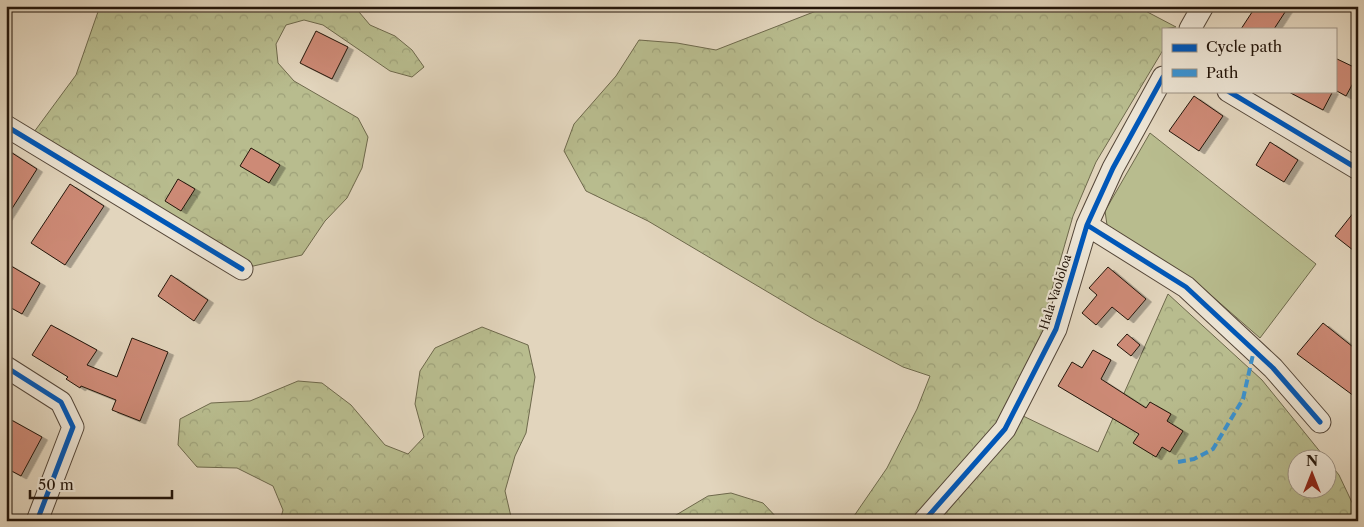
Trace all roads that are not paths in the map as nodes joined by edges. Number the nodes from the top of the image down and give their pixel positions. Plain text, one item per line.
1 (1203, 6) edge
2 (1191, 28) edge
3 (1162, 79) edge
4 (1230, 92) edge
5 (6, 126) edge
6 (1358, 169) edge
7 (1087, 225) junction
8 (242, 268) dead end
9 (6, 368) edge
10 (1320, 422) dead end
11 (37, 521) edge
12 (924, 521) edge

1 - 2 street
3 - 7 street, Hala Vaolōloa
4 - 6 street
5 - 8 street
7 - 10 street
7 - 12 street, Hala Vaolōloa
9 - 11 street

